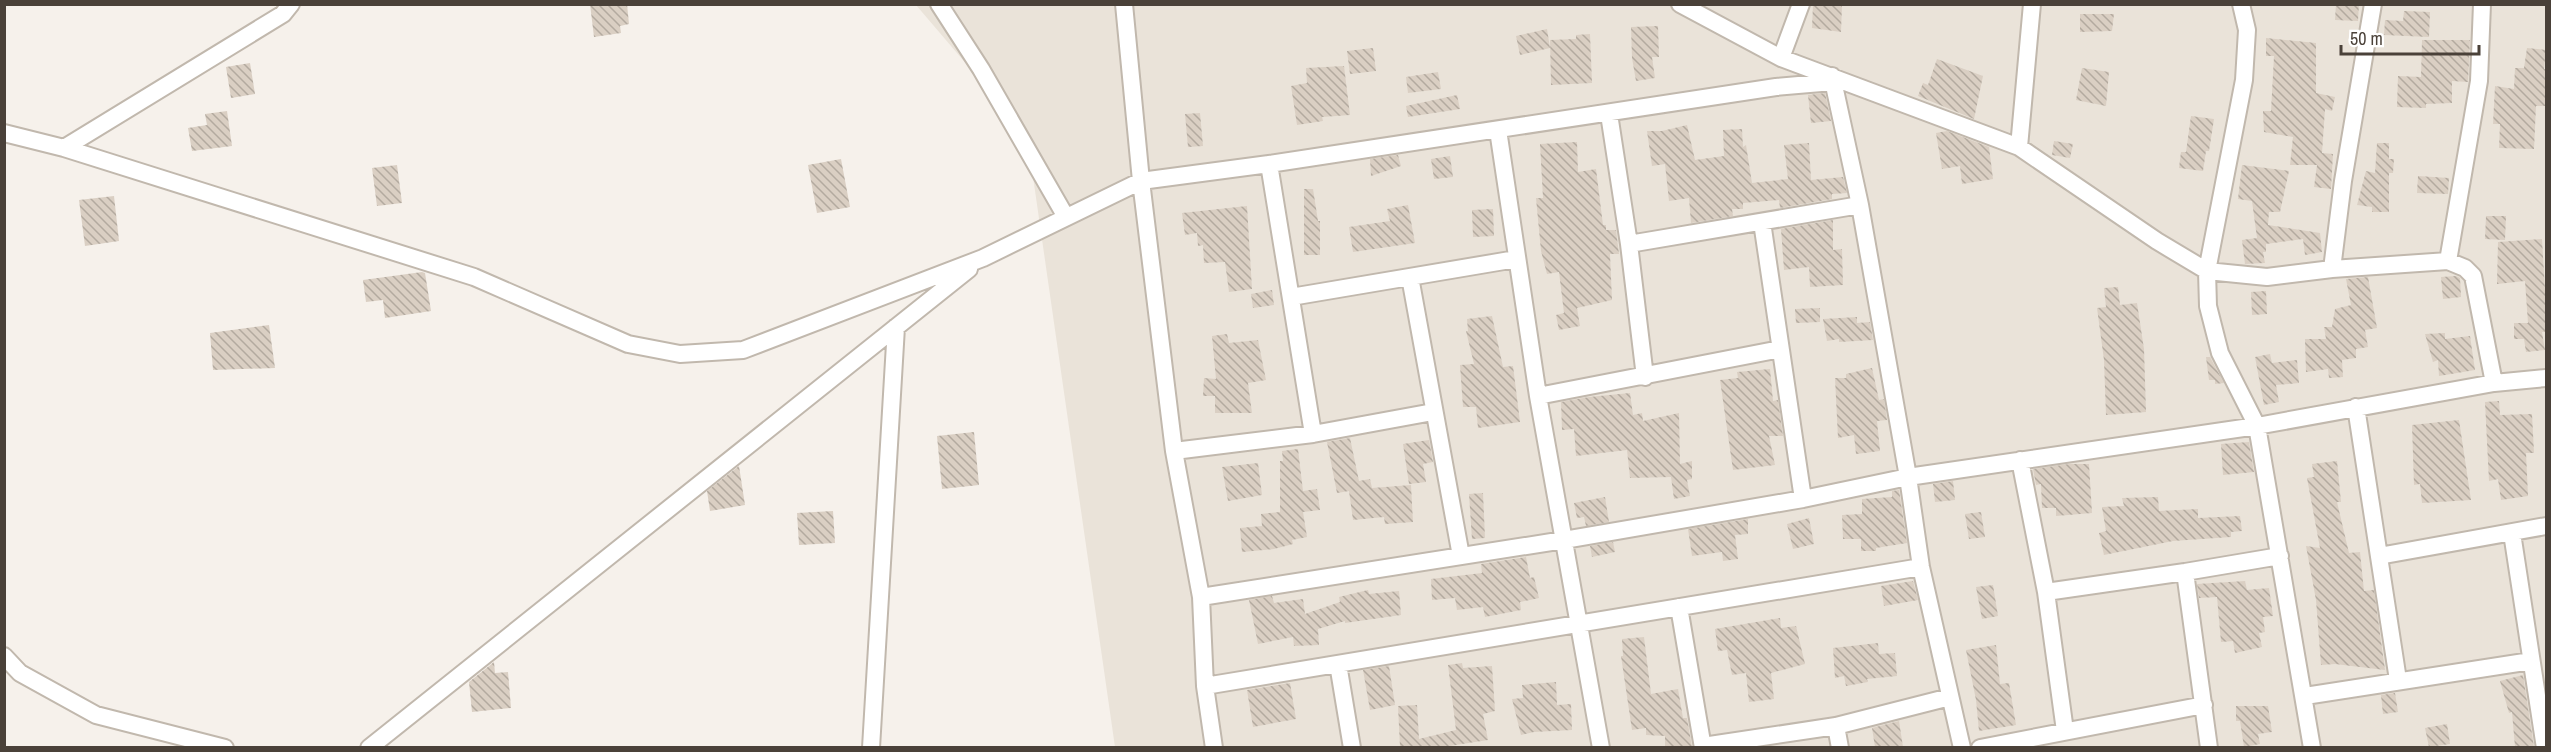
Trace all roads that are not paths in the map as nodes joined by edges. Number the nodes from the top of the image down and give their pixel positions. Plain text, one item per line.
1 (291, 4) edge
2 (939, 4) edge
3 (1124, 4) edge
4 (1680, 4) edge
5 (1801, 4) edge
6 (2032, 4) edge
7 (2241, 4) edge
8 (2373, 4) edge
9 (2482, 4) edge
10 (1781, 58) junction
11 (1833, 79) junction
12 (1609, 114) junction
13 (1498, 130) junction
14 (4, 133) edge
15 (2019, 147) junction
16 (64, 148) junction
17 (1269, 164) junction
18 (1141, 181) junction
19 (1860, 205) junction
20 (1066, 217) junction
21 (1762, 222) junction
22 (1629, 244) junction
23 (983, 258) junction
24 (1516, 259) junction
25 (2448, 261) junction
26 (2332, 269) junction
27 (2207, 271) junction
28 (1410, 278) junction
29 (1291, 297) junction
30 (896, 327) junction
31 (1780, 349) junction
32 (1645, 377) junction
33 (2547, 378) edge
34 (2494, 383) junction
35 (1538, 396) junction
36 (2356, 407) junction
37 (1433, 412) junction
38 (2257, 426) junction
39 (1313, 434) junction
40 (1174, 451) junction
41 (2020, 460) junction
42 (1908, 477) junction
43 (1803, 499) junction
44 (2547, 526) edge
45 (2512, 533) junction
46 (1564, 540) junction
47 (1461, 556) junction
48 (2280, 556) junction
49 (2379, 556) junction
50 (1921, 567) junction
51 (2185, 572) junction
52 (2046, 592) junction
53 (1201, 597) junction
54 (1679, 608) junction
55 (1579, 624) junction
56 (4, 656) edge
57 (2531, 661) junction
58 (1338, 664) junction
59 (2398, 680) junction
60 (1205, 686) junction
61 (2305, 696) junction
62 (1950, 697) junction
63 (2204, 705) junction
64 (1836, 726) junction
65 (2066, 731) junction
66 (225, 747) edge
67 (369, 747) edge
68 (871, 747) edge
69 (1214, 747) edge
70 (1352, 747) edge
71 (1601, 747) edge
72 (1703, 747) edge
73 (1840, 747) edge
74 (1962, 747) edge
75 (1980, 747) edge
76 (2210, 747) edge
77 (2312, 747) edge
78 (2544, 747) edge

1 - 16 street
2 - 20 street
3 - 18 street
4 - 10 street
5 - 10 street
6 - 15 street
7 - 27 street
8 - 26 street
9 - 25 street
10 - 11 street
11 - 12 street
11 - 15 street
11 - 19 street
12 - 13 street
12 - 22 street
13 - 17 street
13 - 24 street
14 - 16 street
15 - 27 street
16 - 23 street
17 - 18 street
17 - 29 street
18 - 20 street
18 - 40 street
19 - 21 street
19 - 42 street
20 - 23 street
21 - 22 street
21 - 31 street
22 - 32 street
23 - 30 street
24 - 28 street
24 - 35 street
25 - 26 street
25 - 34 street
26 - 27 street
27 - 38 street
28 - 29 street
28 - 37 street
29 - 39 street
30 - 67 street
30 - 68 street
31 - 32 street
31 - 43 street
32 - 35 street
33 - 34 street
34 - 36 street
35 - 46 street
36 - 38 street
36 - 49 street
37 - 39 street
37 - 47 street
38 - 41 street
38 - 48 street
39 - 40 street
40 - 53 street
41 - 42 street
41 - 52 street
42 - 43 street
42 - 50 street
43 - 46 street
44 - 45 street
45 - 49 street
45 - 57 street
46 - 47 street
46 - 55 street
47 - 53 street
48 - 51 street
48 - 61 street
49 - 59 street
50 - 54 street
50 - 62 street
51 - 52 street
51 - 63 street
52 - 65 street
53 - 60 street
54 - 55 street
54 - 72 street
55 - 58 street
55 - 71 street
56 - 66 street
57 - 59 street
57 - 78 street
58 - 60 street
58 - 70 street
59 - 61 street
60 - 69 street
61 - 77 street
62 - 64 street
62 - 74 street
63 - 65 street
63 - 76 street
64 - 72 street
64 - 73 street
65 - 75 street

